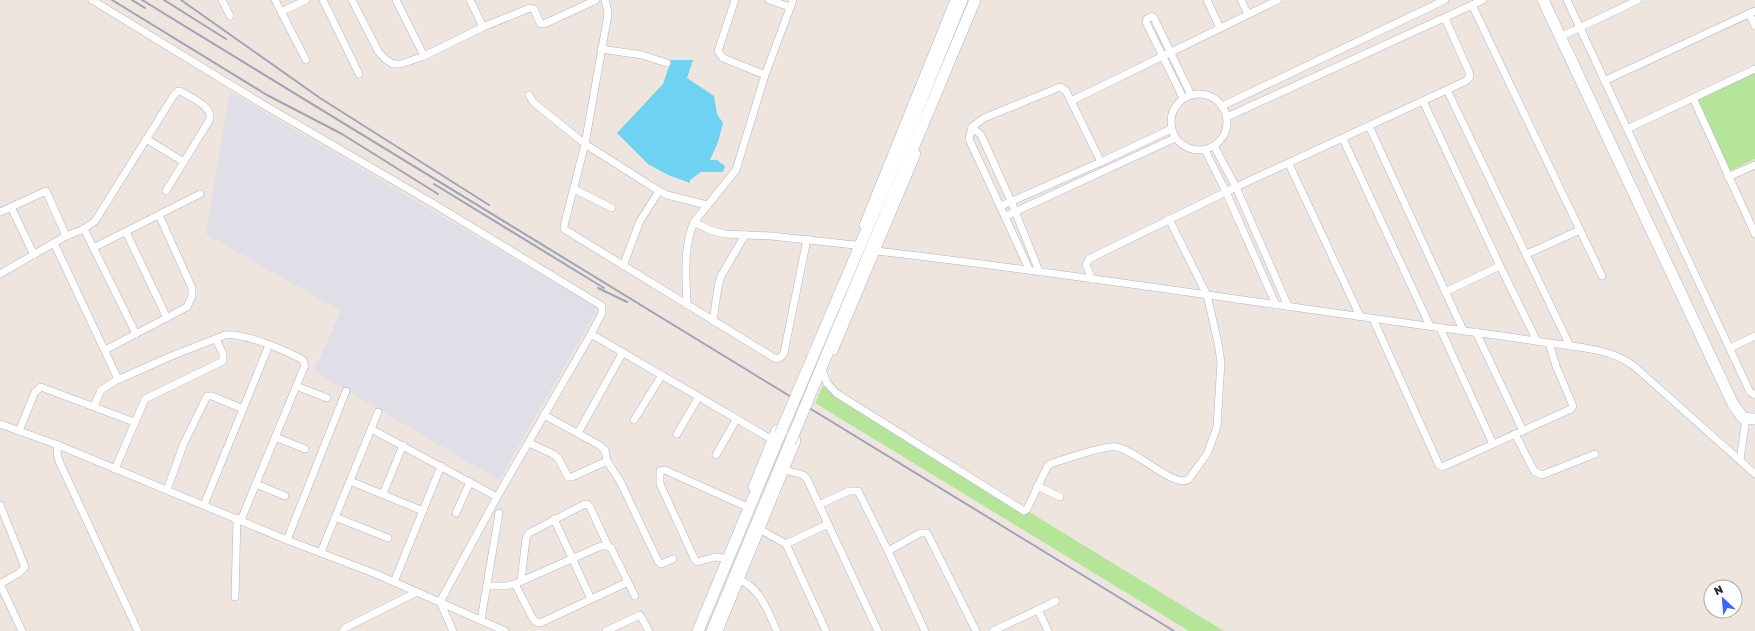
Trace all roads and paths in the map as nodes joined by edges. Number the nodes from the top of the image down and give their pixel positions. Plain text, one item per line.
1 (92, 0) edge
2 (222, 0) edge
3 (275, 0) edge
4 (306, 0) edge
5 (323, 0) edge
6 (352, 0) edge
7 (396, 0) edge
8 (470, 0) edge
9 (596, 0) edge
10 (606, 0) edge
11 (734, 0) edge
12 (769, 0) edge
13 (954, 0) edge
14 (962, 0) edge
15 (975, 0) edge
16 (980, 0) edge
17 (1207, 0) edge
18 (1241, 0) edge
19 (1278, 0) edge
20 (1444, 0) edge
21 (1482, 0) edge
22 (1543, 0) edge
23 (1566, 0) edge
24 (1638, 0) edge
25 (791, 4) edge
26 (1472, 5) junction
27 (281, 12) junction
28 (1752, 12) edge
29 (1248, 14) junction
30 (230, 16) dead end
31 (1447, 16) junction
32 (1755, 26) edge
33 (483, 27) junction
34 (1220, 28) junction
35 (1579, 28) junction
36 (1560, 37) junction
37 (601, 49) junction
38 (1170, 51) junction
39 (1162, 55) junction
40 (424, 56) junction
41 (306, 60) dead end
42 (667, 63) dead end
43 (1755, 69) edge
44 (359, 74) dead end
45 (764, 75) junction
46 (1604, 81) junction
47 (1447, 90) junction
48 (529, 95) dead end
49 (1191, 95) junction
50 (1183, 98) junction
51 (1693, 98) junction
52 (1071, 101) junction
53 (1423, 101) junction
54 (1222, 106) junction
55 (1227, 117) junction
56 (1369, 126) junction
57 (972, 127) junction
58 (1171, 129) junction
59 (1627, 129) junction
60 (1175, 138) junction
61 (146, 139) junction
62 (1343, 139) junction
63 (585, 144) junction
64 (1214, 146) junction
65 (1205, 150) junction
66 (184, 162) junction
67 (1100, 162) junction
68 (1289, 164) junction
69 (1755, 164) edge
70 (1728, 177) junction
71 (1236, 187) junction
72 (574, 189) junction
73 (166, 191) dead end
74 (659, 191) junction
75 (1226, 192) junction
76 (200, 194) dead end
77 (1011, 201) junction
78 (707, 205) junction
79 (1001, 206) junction
80 (11, 207) junction
81 (612, 208) dead end
82 (0, 212) edge
83 (1015, 212) junction
84 (159, 215) junction
85 (1006, 216) junction
86 (1169, 219) junction
87 (694, 222) junction
88 (1753, 224) edge
89 (84, 229) junction
90 (1580, 230) junction
91 (126, 232) junction
92 (1755, 234) edge
93 (745, 235) junction
94 (66, 236) junction
95 (807, 239) junction
96 (54, 243) junction
97 (855, 245) junction
98 (94, 248) junction
99 (877, 251) junction
100 (1527, 254) junction
101 (34, 255) junction
102 (623, 266) junction
103 (1500, 266) junction
104 (1029, 269) junction
105 (1039, 271) junction
106 (0, 274) edge
107 (1602, 276) dead end
108 (1092, 279) junction
109 (1445, 292) junction
110 (1207, 295) junction
111 (687, 305) junction
112 (1276, 305) junction
113 (1288, 306) junction
114 (1360, 316) junction
115 (167, 318) junction
116 (1373, 319) junction
117 (713, 321) junction
118 (1430, 326) junction
119 (1440, 328) junction
120 (1463, 330) junction
121 (1476, 332) junction
122 (136, 334) junction
123 (591, 334) junction
124 (1755, 336) edge
125 (216, 339) junction
126 (1537, 341) junction
127 (1549, 343) junction
128 (269, 345) junction
129 (1570, 346) junction
130 (1730, 348) junction
131 (105, 350) junction
132 (623, 352) junction
133 (662, 375) junction
134 (804, 377) junction
135 (818, 378) junction
136 (118, 379) junction
137 (296, 386) junction
138 (346, 391) dead end
139 (1755, 395) edge
140 (327, 398) dead end
141 (698, 398) junction
142 (94, 406) junction
143 (243, 409) junction
144 (378, 412) dead end
145 (544, 415) junction
146 (1750, 419) edge
147 (634, 420) dead end
148 (736, 420) junction
149 (134, 422) junction
150 (0, 424) edge
151 (371, 429) junction
152 (19, 431) junction
153 (1523, 431) junction
154 (578, 433) junction
155 (677, 434) dead end
156 (1515, 434) junction
157 (275, 437) junction
158 (776, 437) junction
159 (529, 443) junction
160 (1493, 444) junction
161 (58, 445) junction
162 (403, 445) junction
163 (305, 449) dead end
164 (1595, 454) dead end
165 (716, 455) dead end
166 (1740, 460) junction
167 (607, 461) junction
168 (441, 466) junction
169 (115, 469) junction
170 (786, 470) junction
171 (1755, 474) edge
172 (350, 481) junction
173 (470, 482) junction
174 (256, 484) junction
175 (1037, 486) junction
176 (166, 490) junction
177 (383, 494) junction
178 (286, 496) dead end
179 (497, 497) junction
180 (1060, 497) dead end
181 (0, 505) edge
182 (204, 505) junction
183 (819, 505) junction
184 (745, 506) junction
185 (423, 511) junction
186 (456, 513) dead end
187 (499, 513) dead end
188 (336, 517) junction
189 (239, 519) junction
190 (554, 519) junction
191 (828, 524) junction
192 (761, 530) junction
193 (388, 538) dead end
194 (287, 540) junction
195 (786, 544) junction
196 (608, 546) junction
197 (888, 551) junction
198 (321, 552) junction
199 (723, 558) junction
200 (573, 559) junction
201 (673, 559) dead end
202 (740, 580) junction
203 (394, 582) junction
204 (518, 582) junction
205 (628, 582) junction
206 (0, 584) edge
207 (487, 586) junction
208 (417, 592) junction
209 (635, 596) dead end
210 (235, 597) dead end
211 (591, 599) junction
212 (1056, 601) dead end
213 (440, 602) junction
214 (1038, 610) junction
215 (481, 620) junction
216 (451, 630) edge
217 (997, 630) edge
218 (22, 631) edge
219 (138, 631) edge
220 (343, 631) edge
221 (505, 631) edge
222 (606, 631) edge
223 (649, 631) edge
224 (692, 631) edge
225 (698, 631) edge
226 (712, 631) edge
227 (719, 631) edge
228 (777, 631) edge
229 (826, 631) edge
230 (878, 631) edge
231 (924, 631) edge
232 (976, 631) edge
233 (1048, 631) edge

1 - 123 street
2 - 30 street
3 - 27 street
4 - 27 street
5 - 44 street
6 - 40 street
7 - 40 street
8 - 33 street
9 - 33 street
10 - 37 street
11 - 45 street
12 - 25 street
13 - 97 street
14 - 134 main road
15 - 135 main road
16 - 99 street
17 - 34 street
18 - 29 street
19 - 29 street
20 - 31 street
20 - 54 street
21 - 26 street
22 - 36 main road
23 - 35 street
24 - 35 street
25 - 45 street
26 - 31 street
26 - 90 street
27 - 41 street
28 - 32 street
28 - 46 street
29 - 34 street
31 - 47 street
31 - 55 street
33 - 40 street
34 - 38 street
35 - 36 street
35 - 46 street
36 - 146 main road
37 - 42 street
37 - 63 street
38 - 39 street
38 - 39 street
38 - 49 street
39 - 50 street
39 - 52 street
43 - 51 street
45 - 78 street
46 - 59 street
47 - 53 street
47 - 100 street
48 - 63 street
49 - 50 street
49 - 54 street
50 - 58 street
51 - 59 street
51 - 70 street
52 - 57 street
52 - 67 street
53 - 56 street
53 - 103 street
54 - 55 street
55 - 64 street
56 - 62 street
56 - 109 street
57 - 77 street
57 - 79 street
58 - 60 street
58 - 67 street
59 - 130 street
60 - 65 street
60 - 83 street
61 - 66 street
61 - 66 street
61 - 89 street
62 - 68 street
62 - 118 street
63 - 72 street
63 - 74 street
64 - 65 street
64 - 71 street
65 - 75 street
66 - 73 street
67 - 77 street
68 - 71 street
68 - 114 street
69 - 70 street
70 - 88 street
71 - 75 street
71 - 113 street
72 - 81 street
72 - 102 street
74 - 78 street
74 - 102 street
75 - 86 street
75 - 112 street
76 - 84 street
77 - 79 street
77 - 83 street
78 - 87 street
79 - 85 street
80 - 82 street
80 - 94 street
80 - 101 street
83 - 85 street
83 - 105 street
84 - 91 street
84 - 115 street
85 - 104 street
86 - 108 street
86 - 110 street
87 - 93 street
87 - 111 street
88 - 92 street
89 - 94 street
89 - 98 street
90 - 100 street
90 - 107 street
91 - 98 street
91 - 115 street
93 - 95 street
93 - 117 street
94 - 96 street
95 - 97 street
95 - 117 street
96 - 101 street
96 - 131 street
97 - 134 street
98 - 122 street
99 - 104 street
99 - 135 street
100 - 129 street
101 - 106 street
102 - 111 street
103 - 109 street
103 - 126 street
104 - 105 street
105 - 108 street
108 - 110 street
109 - 120 street
110 - 112 street
110 - 175 street
111 - 117 street
112 - 113 street
113 - 114 street
114 - 116 street
115 - 122 street
116 - 118 street
116 - 160 street
118 - 119 street
119 - 120 street
119 - 160 street
120 - 121 street
121 - 126 street
121 - 153 street
122 - 131 street
123 - 132 street
123 - 145 street
124 - 130 street
125 - 128 street
125 - 136 street
125 - 149 street
126 - 127 street
127 - 129 street
127 - 153 street
128 - 137 street
128 - 143 street
129 - 166 street
130 - 139 street
131 - 136 street
132 - 133 street
132 - 154 street
133 - 141 street
133 - 147 street
134 - 158 main road, bridge
135 - 175 street
135 - 226 main road, bridge
136 - 142 street
137 - 140 street
137 - 157 street
138 - 194 street
141 - 148 street
141 - 155 street
142 - 149 street
142 - 152 street
143 - 176 street
143 - 182 street
144 - 151 street
145 - 154 street
145 - 159 street
146 - 166 street
148 - 158 street
148 - 165 street
149 - 169 street
150 - 152 street
151 - 162 street
151 - 172 street
152 - 161 street
153 - 156 street
154 - 167 street
156 - 160 street
156 - 164 street
157 - 163 street
157 - 174 street
158 - 170 street
158 - 184 street
158 - 225 main road
159 - 167 street
159 - 179 street
161 - 169 street
161 - 219 street
162 - 168 street
162 - 177 street
166 - 171 street
167 - 201 street
168 - 173 street
168 - 185 street
169 - 176 street
170 - 183 street
170 - 192 street
172 - 177 street
172 - 188 street
173 - 179 street
173 - 186 street
174 - 178 street
174 - 189 street
175 - 180 street
176 - 182 street
177 - 185 street
179 - 213 street
181 - 206 street
182 - 189 street
183 - 191 street
183 - 197 street
184 - 199 street
184 - 199 street
185 - 203 street
187 - 207 street
188 - 193 street
188 - 198 street
189 - 194 street
189 - 210 street
190 - 196 street
190 - 200 street
190 - 204 street
191 - 195 street
191 - 230 street
192 - 195 street
192 - 202 street
194 - 198 street
195 - 229 street
196 - 200 street
196 - 205 street
197 - 231 street
197 - 232 street
198 - 203 street
199 - 224 street
200 - 204 street
200 - 211 street
202 - 227 street
202 - 228 street
203 - 208 street
204 - 207 street
204 - 211 street
205 - 209 street
205 - 211 street
206 - 218 street
207 - 215 street
208 - 213 street
208 - 220 street
212 - 214 street
213 - 215 street
213 - 216 street
214 - 217 street
214 - 233 street
215 - 221 street
222 - 223 street

